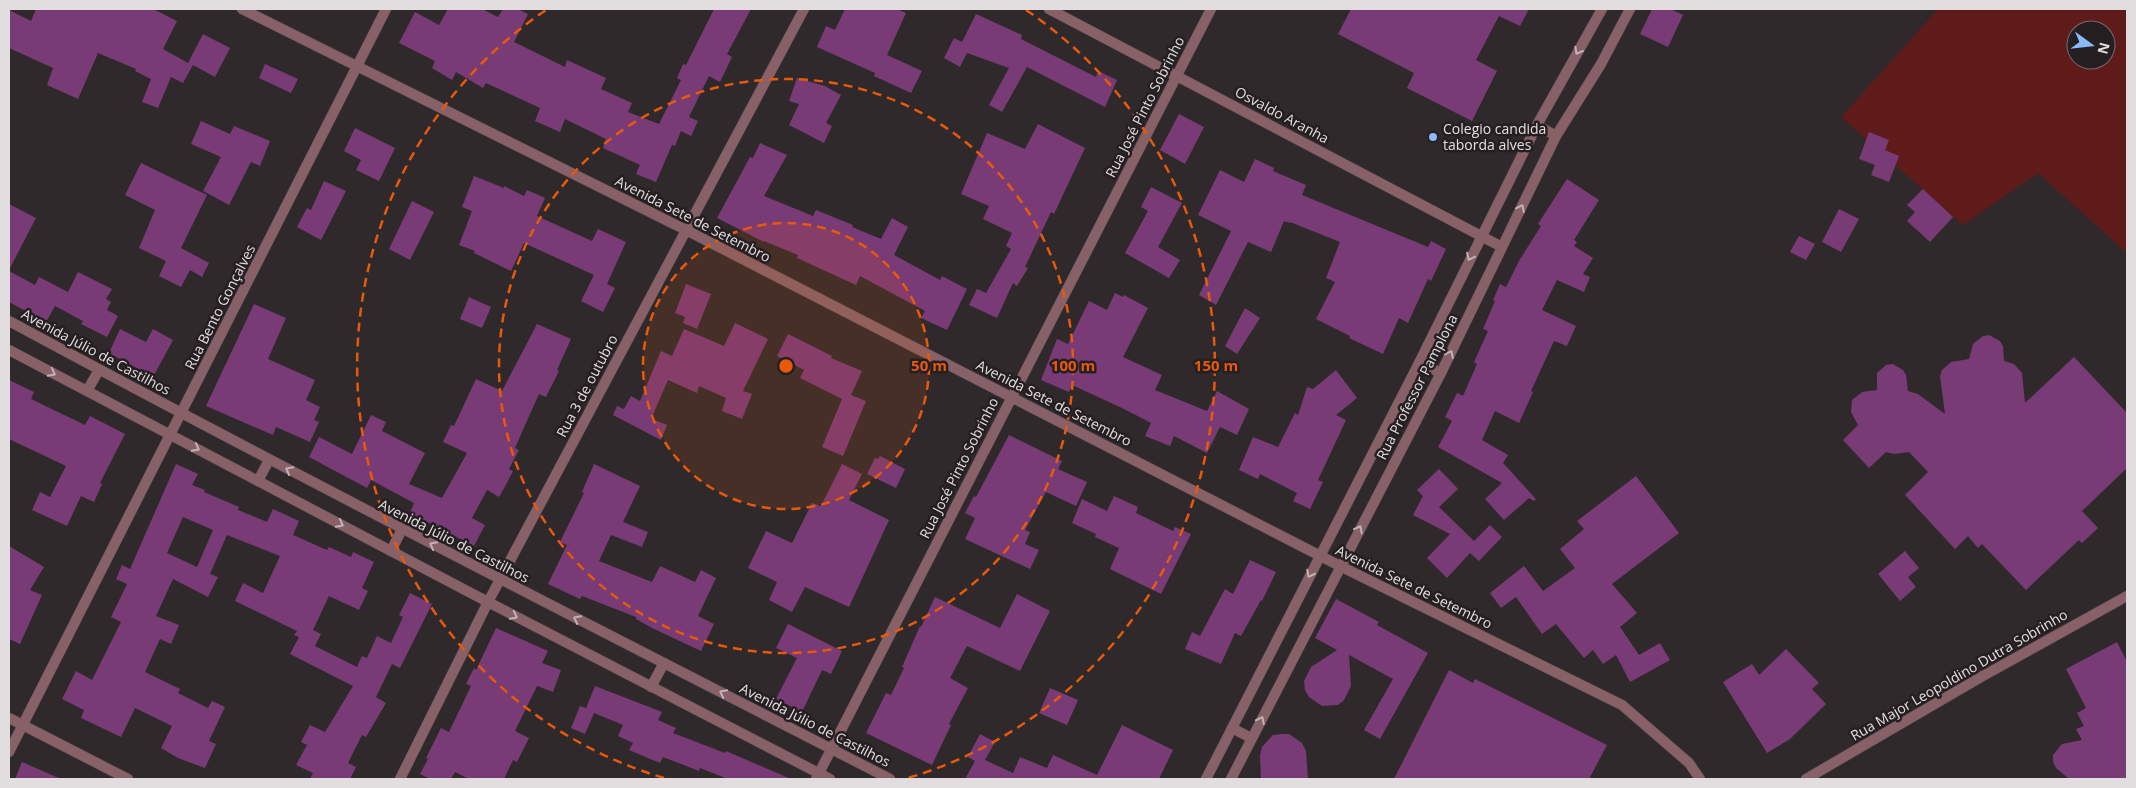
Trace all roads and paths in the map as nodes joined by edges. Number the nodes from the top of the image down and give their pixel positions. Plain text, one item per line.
1 (242, 9) edge
2 (386, 9) edge
3 (804, 9) edge
4 (1048, 9) edge
5 (1211, 9) edge
6 (1602, 9) edge
7 (1630, 9) edge
8 (356, 66) junction
9 (1176, 76) junction
10 (1537, 125) junction
11 (1556, 136) junction
12 (686, 230) junction
13 (1482, 234) junction
14 (1502, 247) junction
15 (9, 321) edge
16 (9, 350) edge
17 (1419, 363) junction
18 (99, 370) junction
19 (1441, 373) junction
20 (87, 391) junction
21 (1011, 396) junction
22 (181, 414) junction
23 (170, 435) junction
24 (269, 460) junction
25 (258, 481) junction
26 (402, 529) junction
27 (391, 551) junction
28 (1320, 556) junction
29 (1340, 566) junction
30 (500, 580) junction
31 (2127, 596) edge
32 (488, 602) junction
33 (664, 663) junction
34 (651, 687) junction
35 (9, 718) edge
36 (22, 726) junction
37 (1232, 728) junction
38 (1251, 738) junction
39 (832, 748) junction
40 (9, 752) edge
41 (817, 776) edge
42 (128, 779) edge
43 (400, 779) edge
44 (830, 779) edge
45 (890, 779) edge
46 (1206, 779) edge
47 (1230, 779) edge
48 (1700, 779) edge
49 (1806, 779) edge

1 - 8 street, Avenida Sete de Setembro
2 - 8 street, Rua Bento Gonçalves
3 - 12 street, Rua 3 de outubro
4 - 9 street, Osvaldo Aranha
5 - 9 street, Rua José Pinto Sobrinho
6 -> 10 street, Rua Professor Pamplona
7 - 11 street, Rua Professor Pamplona
8 - 12 street, Avenida Sete de Setembro
8 - 22 street, Rua Bento Gonçalves
9 - 13 street, Osvaldo Aranha
9 - 21 street, Rua José Pinto Sobrinho
10 - 11 street
10 - 13 street, Rua Professor Pamplona
14 -> 11 street, Rua Professor Pamplona
12 - 21 street, Avenida Sete de Setembro
12 - 30 street, Rua 3 de outubro
13 - 14 street, Osvaldo Aranha
13 -> 17 street, Rua Professor Pamplona
19 -> 14 street, Rua Professor Pamplona
15 - 18 street, Avenida Júlio de Castilhos
16 -> 20 street
17 - 19 street
17 - 28 street, Rua Professor Pamplona
18 - 20 street
18 - 22 street, Avenida Júlio de Castilhos
29 -> 19 street, Rua Professor Pamplona
20 - 23 street
21 - 28 street, Avenida Sete de Setembro
21 - 39 street, Rua José Pinto Sobrinho
22 - 23 street, Rua Bento Gonçalves
22 - 24 street, Avenida Júlio de Castilhos
23 -> 25 street
23 - 36 street, Rua Bento Gonçalves
24 - 25 street
26 -> 24 street, Avenida Júlio de Castilhos
25 -> 27 street
26 - 27 street
30 -> 26 street, Avenida Júlio de Castilhos
27 - 32 street
28 - 29 street, Avenida Sete de Setembro
28 -> 37 street, Rua Professor Pamplona
38 -> 29 street, Rua Professor Pamplona
29 - 48 street, Avenida Sete de Setembro
30 - 32 street, Rua 3 de outubro
33 -> 30 street, Avenida Júlio de Castilhos
31 - 49 street, Rua Major Leopoldino Dutra Sobrinho
32 -> 34 street
32 - 43 street, Rua 3 de outubro
33 - 34 street
39 -> 33 street, Avenida Júlio de Castilhos
34 - 41 street
35 - 36 street
36 - 40 street, Rua Bento Gonçalves
36 - 42 street
37 - 38 street
37 - 46 street, Rua Professor Pamplona
38 - 47 street, Rua Professor Pamplona
39 - 41 street, Rua José Pinto Sobrinho
39 - 45 street, Avenida Júlio de Castilhos
41 - 44 street

